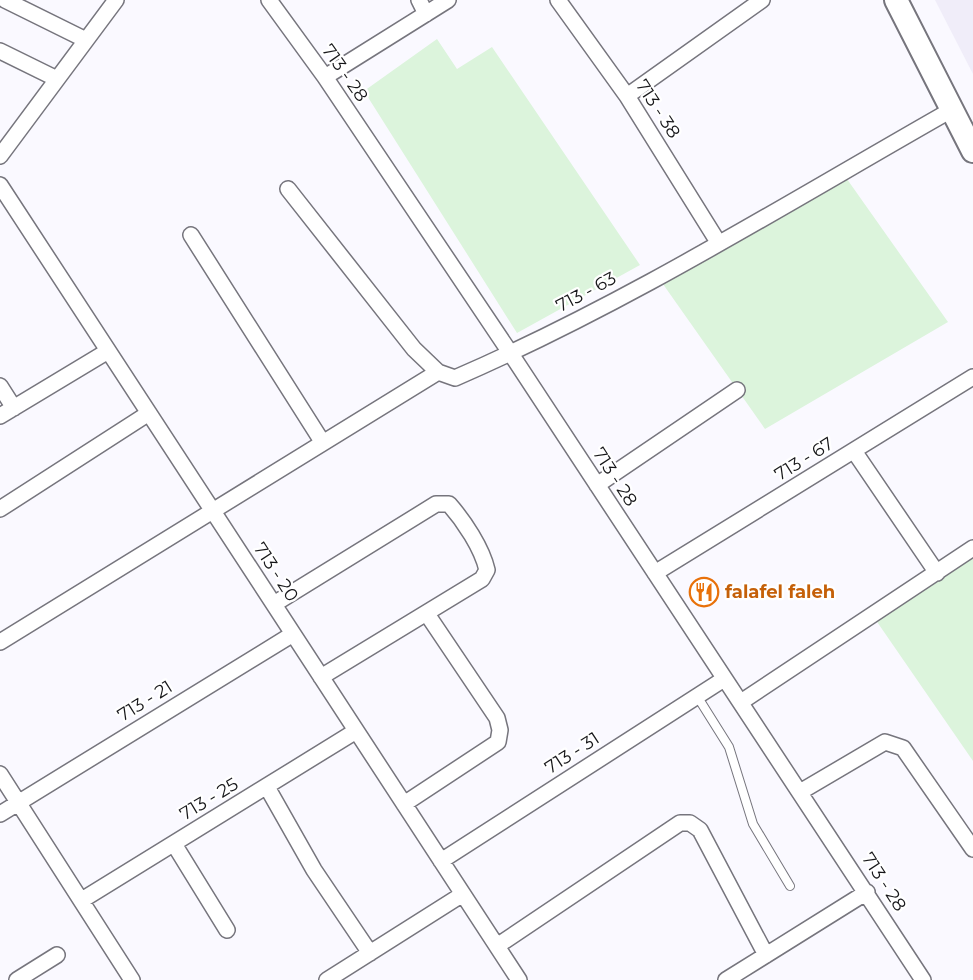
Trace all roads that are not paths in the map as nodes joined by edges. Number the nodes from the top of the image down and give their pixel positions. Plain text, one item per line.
1 (5, 0) edge
2 (116, 0) edge
3 (268, 0) edge
4 (419, 0) edge
5 (448, 0) edge
6 (558, 0) edge
7 (762, 0) edge
8 (896, 0) edge
9 (426, 14) junction
10 (86, 40) junction
11 (0, 51) edge
12 (325, 77) junction
13 (57, 79) junction
14 (627, 96) junction
15 (953, 109) junction
16 (973, 151) edge
17 (0, 156) edge
18 (0, 185) edge
19 (288, 189) dead end
20 (191, 235) dead end
21 (718, 242) junction
22 (108, 351) junction
23 (511, 354) junction
24 (438, 372) junction
25 (973, 377) edge
26 (0, 386) edge
27 (737, 390) dead end
28 (14, 408) junction
29 (149, 413) junction
30 (0, 416) edge
31 (323, 443) junction
32 (854, 451) junction
33 (597, 485) junction
34 (0, 509) edge
35 (213, 511) junction
36 (973, 548) edge
37 (655, 573) junction
38 (937, 573) junction
39 (274, 604) junction
40 (427, 614) junction
41 (293, 634) junction
42 (0, 642) edge
43 (321, 677) junction
44 (724, 679) junction
45 (697, 696) junction
46 (741, 702) junction
47 (356, 731) junction
48 (0, 774) edge
49 (267, 787) junction
50 (800, 792) junction
51 (18, 802) junction
52 (404, 804) junction
53 (0, 814) edge
54 (174, 844) junction
55 (973, 849) edge
56 (441, 861) junction
57 (790, 886) dead end
58 (867, 892) junction
59 (463, 894) junction
60 (82, 900) junction
61 (227, 930) dead end
62 (497, 946) junction
63 (370, 953) junction
64 (57, 955) dead end
65 (766, 955) junction
66 (17, 980) edge
67 (132, 980) edge
68 (327, 980) edge
69 (519, 980) edge
70 (726, 980) edge
71 (923, 980) edge

1 - 10 street
2 - 10 street
3 - 12 street, 713 - 28
4 - 9 street
5 - 9 street
6 - 14 street, 713 - 38
7 - 14 street
8 - 15 street
9 - 12 street
10 - 13 street
11 - 13 street
12 - 23 street, 713 - 28
13 - 17 street
14 - 21 street, 713 - 38
15 - 16 street
15 - 21 street, 713 - 63
18 - 22 street, 713 - 20
19 - 24 street
20 - 31 street
21 - 23 street, 713 - 63
22 - 28 street
22 - 29 street, 713 - 20
23 - 24 street, 713 - 63
23 - 33 street, 713 - 28
24 - 31 street
25 - 32 street, 713 - 67
26 - 28 street
27 - 33 street
28 - 30 street
29 - 34 street
29 - 35 street, 713 - 20
31 - 35 street
32 - 37 street, 713 - 67
32 - 38 street
33 - 37 street, 713 - 28
35 - 39 street, 713 - 20
35 - 42 street
36 - 38 street
37 - 44 street, 713 - 28
38 - 46 street
39 - 40 street
39 - 41 street, 713 - 20
40 - 43 street
40 - 52 street
41 - 43 street, 713 - 20
41 - 51 street, 713 - 21
43 - 47 street, 713 - 20
44 - 45 street, 713 - 31
44 - 46 street, 713 - 28
45 - 56 street, 713 - 31
45 - 57 lane
46 - 50 street, 713 - 28
47 - 49 street, 713 - 25
47 - 52 street, 713 - 20
48 - 51 street
49 - 54 street, 713 - 25
49 - 63 street
50 - 55 street
50 - 58 street, 713 - 28
51 - 53 street, 713 - 21
51 - 60 street
52 - 56 street, 713 - 20
54 - 60 street, 713 - 25
54 - 61 street
56 - 59 street, 713 - 20
58 - 65 street
58 - 71 street, 713 - 28
59 - 62 street, 713 - 20
59 - 63 street
60 - 67 street
62 - 65 street
62 - 69 street, 713 - 20
63 - 68 street
64 - 66 street
65 - 70 street

